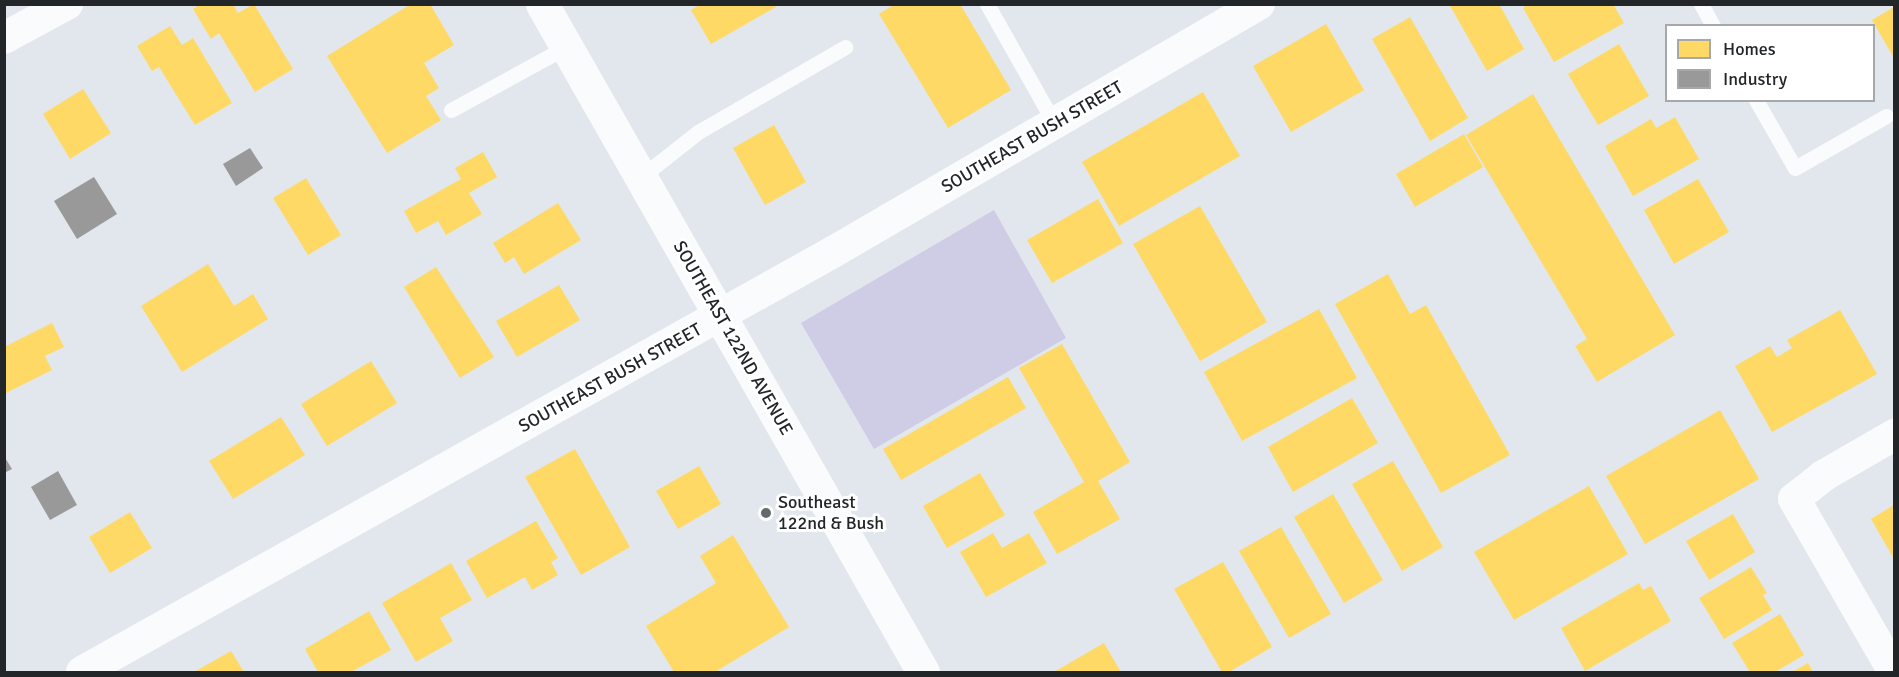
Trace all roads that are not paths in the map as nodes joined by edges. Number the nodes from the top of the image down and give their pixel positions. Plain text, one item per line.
1 (67, 4) edge
2 (542, 4) edge
3 (987, 4) edge
4 (1259, 4) edge
5 (1701, 4) edge
6 (1712, 24) edge
7 (4, 38) edge
8 (566, 47) junction
9 (845, 47) dead end
10 (1757, 102) edge
11 (452, 110) dead end
12 (1886, 116) dead end
13 (1055, 124) junction
14 (641, 177) junction
15 (720, 316) junction
16 (1894, 435) edge
17 (82, 672) edge
18 (923, 672) edge
19 (1894, 672) edge

1 - 7 street
2 - 8 main road, SOUTHEAST 122ND AVENUE
3 - 13 lane
4 - 13 street, SOUTHEAST BUSH STREET
5 - 6 lane
8 - 11 lane
8 - 14 main road, SOUTHEAST 122ND AVENUE
9 - 14 lane
10 - 12 lane
13 - 15 street, SOUTHEAST BUSH STREET
14 - 15 main road, SOUTHEAST 122ND AVENUE
15 - 17 street, SOUTHEAST BUSH STREET
15 - 18 main road, SOUTHEAST 122ND AVENUE
16 - 19 street

